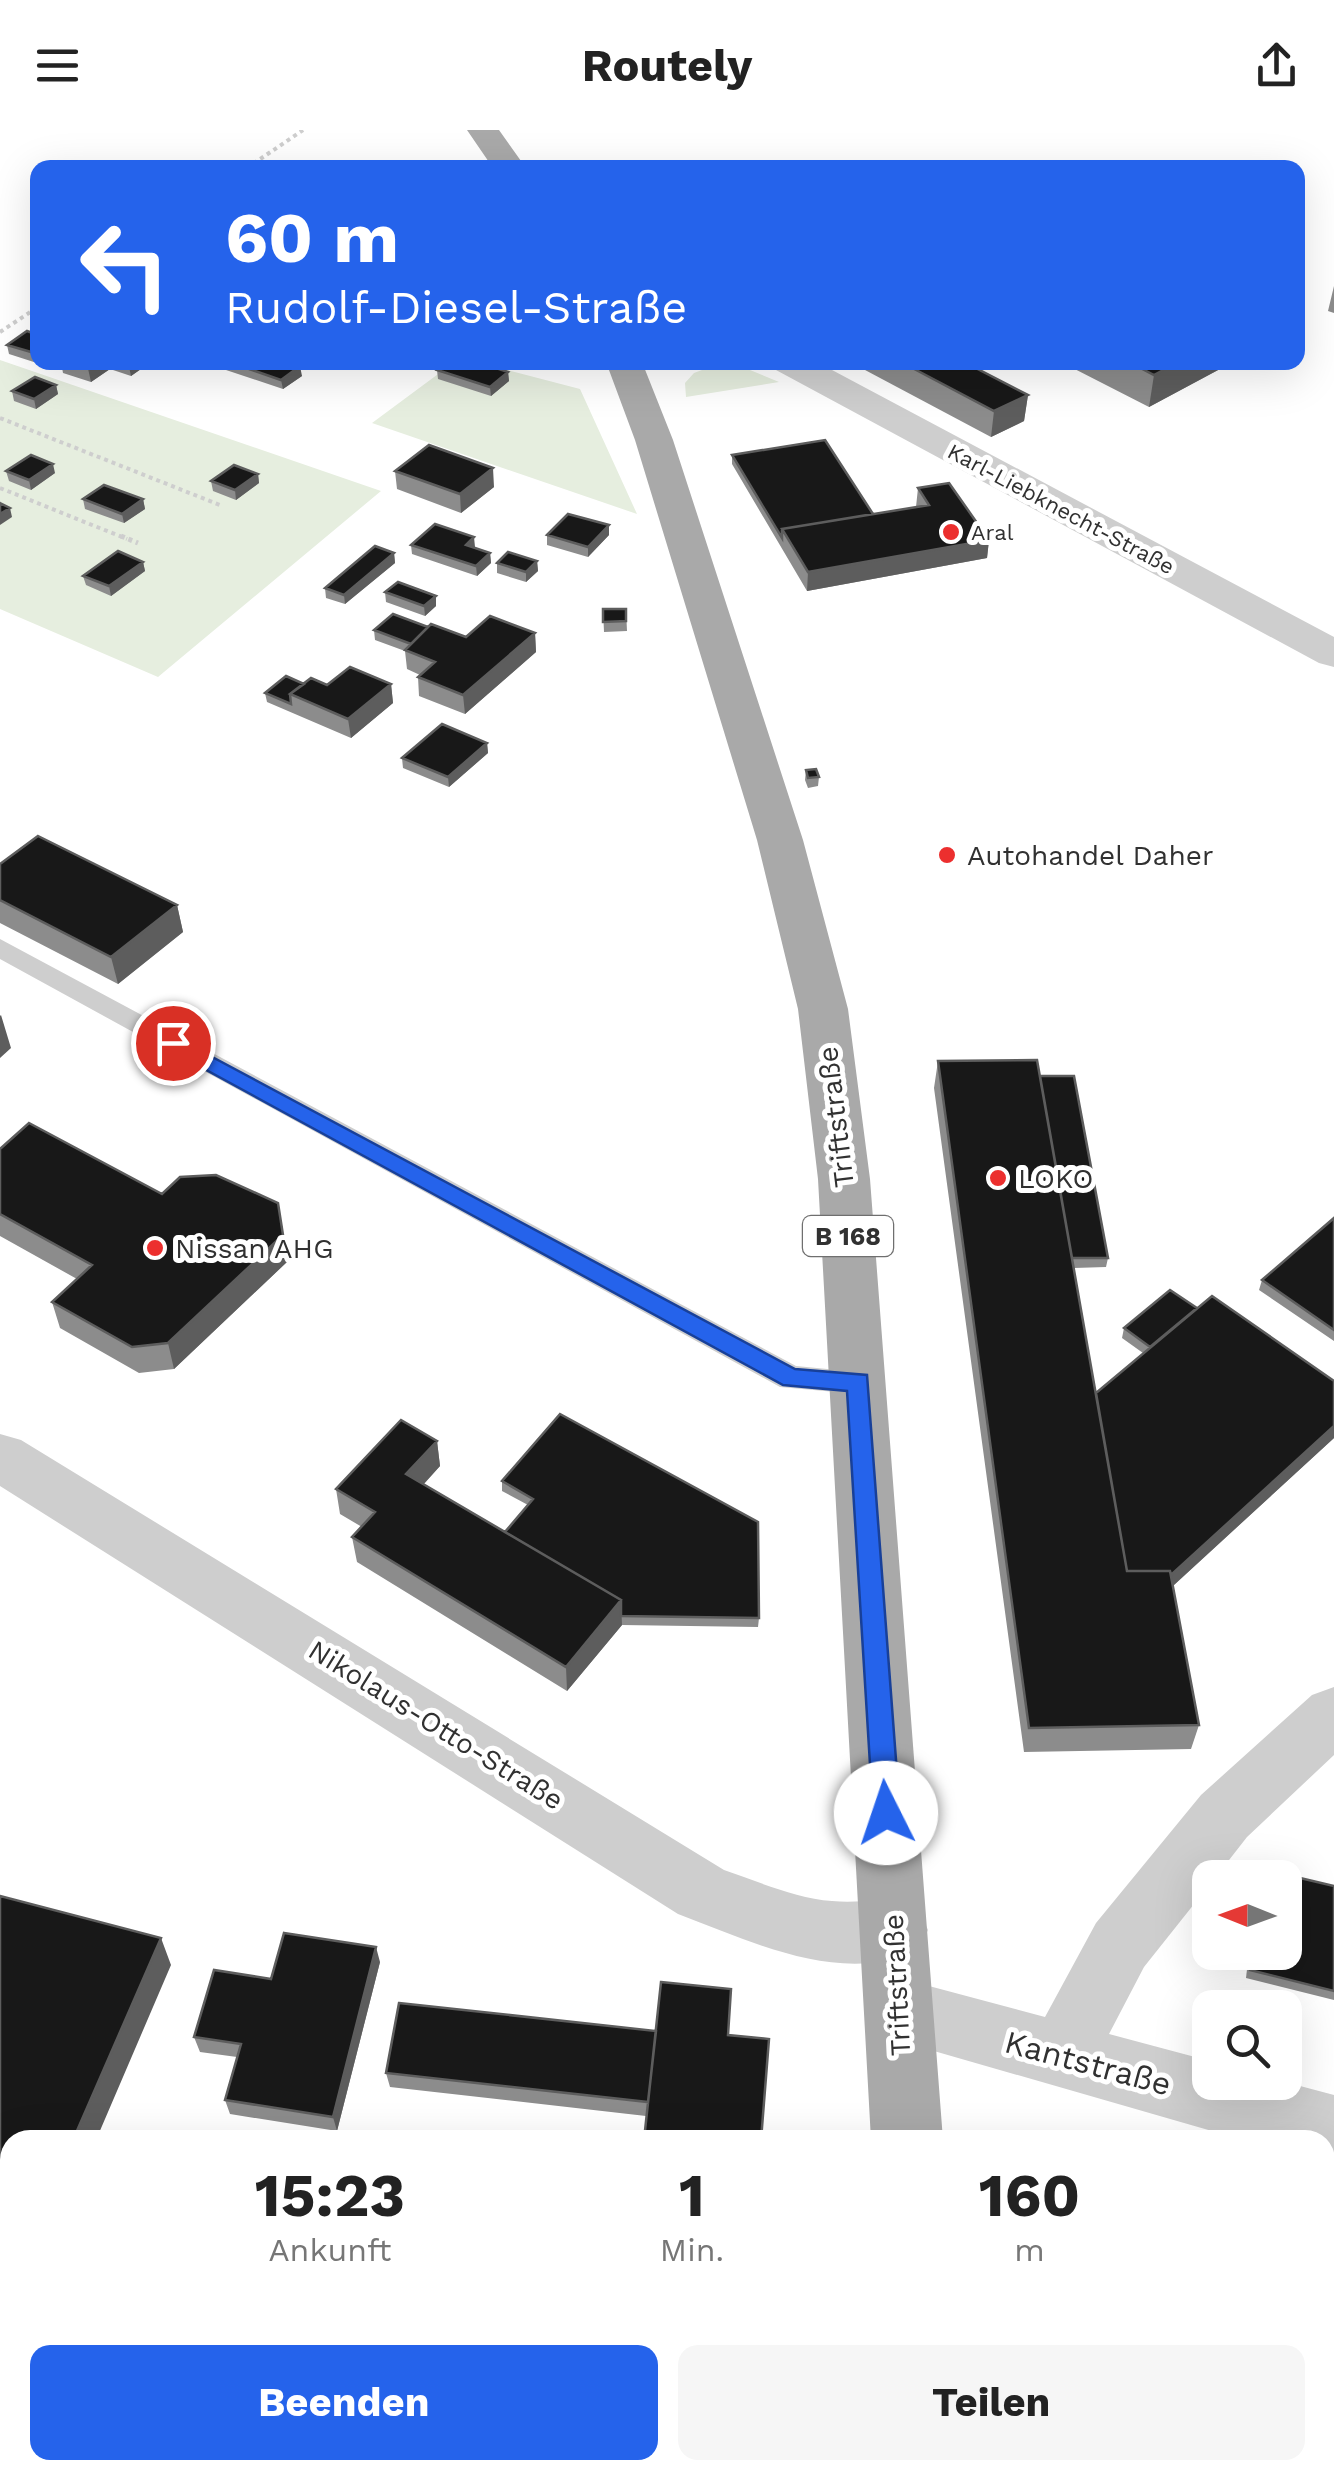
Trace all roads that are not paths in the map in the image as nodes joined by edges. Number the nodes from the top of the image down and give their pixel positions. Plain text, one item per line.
1 (483, 130) edge
2 (504, 160) edge
3 (627, 370) edge
4 (804, 370) edge
5 (1334, 654) edge
6 (0, 948) edge
7 (858, 1382) junction
8 (0, 1457) edge
9 (1334, 1715) edge
10 (894, 1930) junction
11 (899, 2011) junction
12 (1060, 2056) junction
13 (905, 2130) edge
14 (1334, 2130) edge

1 - 2 main road
3 - 7 main road, Triftstraße / B 168
4 - 5 street, Karl-Liebknecht-Straße
6 - 7 lane
7 - 10 main road, Triftstraße / B 168
8 - 10 street, Nikolaus-Otto-Straße
9 - 12 street
10 - 11 main road, Triftstraße / B 168
11 - 12 street, Kantstraße
11 - 13 main road, Triftstraße / B 168
12 - 14 street, Kantstraße

